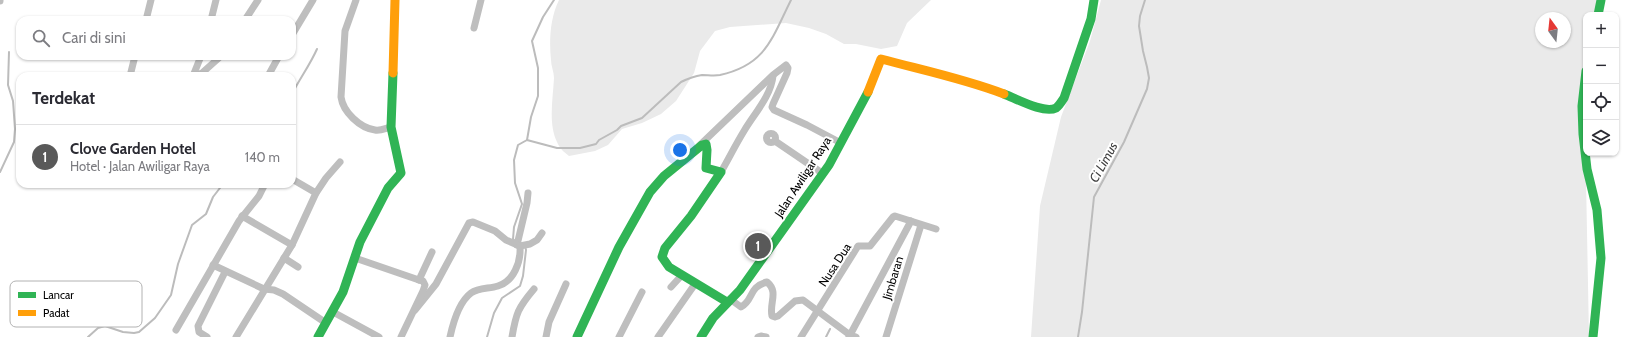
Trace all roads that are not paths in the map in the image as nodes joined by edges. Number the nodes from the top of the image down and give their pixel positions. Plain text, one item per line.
1 (150, 0) edge
2 (216, 0) edge
3 (258, 0) edge
4 (313, 0) edge
5 (356, 0) edge
6 (395, 0) edge
7 (481, 0) edge
8 (1094, 0) edge
9 (1602, 0) edge
10 (1599, 12) edge
11 (147, 16) edge
12 (212, 16) edge
13 (248, 16) edge
14 (296, 28) edge
15 (474, 28) dead end
16 (134, 60) edge
17 (199, 60) edge
18 (216, 60) edge
19 (277, 60) edge
20 (130, 72) edge
21 (194, 72) edge
22 (202, 72) edge
23 (270, 72) edge
24 (773, 75) junction
25 (1584, 84) edge
26 (391, 127) junction
27 (775, 141) dead end
28 (841, 143) junction
29 (700, 145) junction
30 (340, 162) dead end
31 (721, 172) junction
32 (822, 173) junction
33 (296, 181) edge
34 (263, 188) edge
35 (316, 193) junction
36 (528, 193) dead end
37 (242, 216) junction
38 (911, 221) junction
39 (921, 225) junction
40 (936, 229) dead end
41 (542, 233) dead end
42 (292, 244) junction
43 (518, 246) junction
44 (432, 252) dead end
45 (284, 258) junction
46 (355, 258) junction
47 (213, 265) junction
48 (298, 268) dead end
49 (225, 272) junction
50 (682, 275) junction
51 (418, 280) junction
52 (566, 284) dead end
53 (695, 284) junction
54 (671, 287) dead end
55 (264, 289) junction
56 (534, 289) dead end
57 (642, 292) dead end
58 (728, 300) junction
59 (415, 310) junction
60 (818, 311) junction
61 (332, 312) junction
62 (326, 323) junction
63 (176, 330) dead end
64 (852, 336) edge
65 (207, 337) edge
66 (236, 337) edge
67 (318, 337) edge
68 (378, 337) edge
69 (401, 337) edge
70 (450, 337) edge
71 (512, 337) edge
72 (546, 337) edge
73 (577, 337) edge
74 (619, 337) edge
75 (658, 337) edge
76 (701, 337) edge
77 (758, 337) edge
78 (766, 337) edge
79 (801, 337) edge
80 (886, 337) edge
81 (1593, 337) edge

1 - 11 street
2 - 12 street
3 - 13 street
4 - 14 street
5 - 26 street
6 - 26 street
7 - 15 street
8 - 28 street, Jalan Awiligar Raya
9 - 10 street
16 - 20 street
17 - 21 street
18 - 22 street
19 - 23 street
24 - 28 street
24 - 29 street
24 - 31 street
25 - 81 street
26 - 46 street
27 - 32 street
28 - 32 street, Jalan Awiligar Raya
29 - 31 street
29 - 73 street
30 - 35 street
31 - 50 street
32 - 58 street, Jalan Awiligar Raya
33 - 35 street
34 - 37 street
35 - 42 street
36 - 43 street
37 - 42 street
37 - 47 street
38 - 39 street, Nusa Dua
38 - 60 street, Nusa Dua
38 - 64 street
39 - 40 street, Nusa Dua
39 - 80 street, Jimbaran
41 - 43 street
42 - 45 street
43 - 59 street
43 - 70 street
44 - 51 street
45 - 48 street
45 - 55 street
46 - 51 street
46 - 61 street
47 - 49 street
47 - 63 street
49 - 55 street
49 - 65 street
50 - 53 street
50 - 54 street
51 - 59 street
52 - 72 street
53 - 58 street
53 - 75 street
55 - 62 street
55 - 66 street
56 - 71 street
57 - 74 street
58 - 60 street
58 - 76 street, Jalan Awiligar Raya
59 - 69 street
60 - 64 street
60 - 79 street
61 - 62 street
61 - 68 street
62 - 67 street
77 - 78 street

